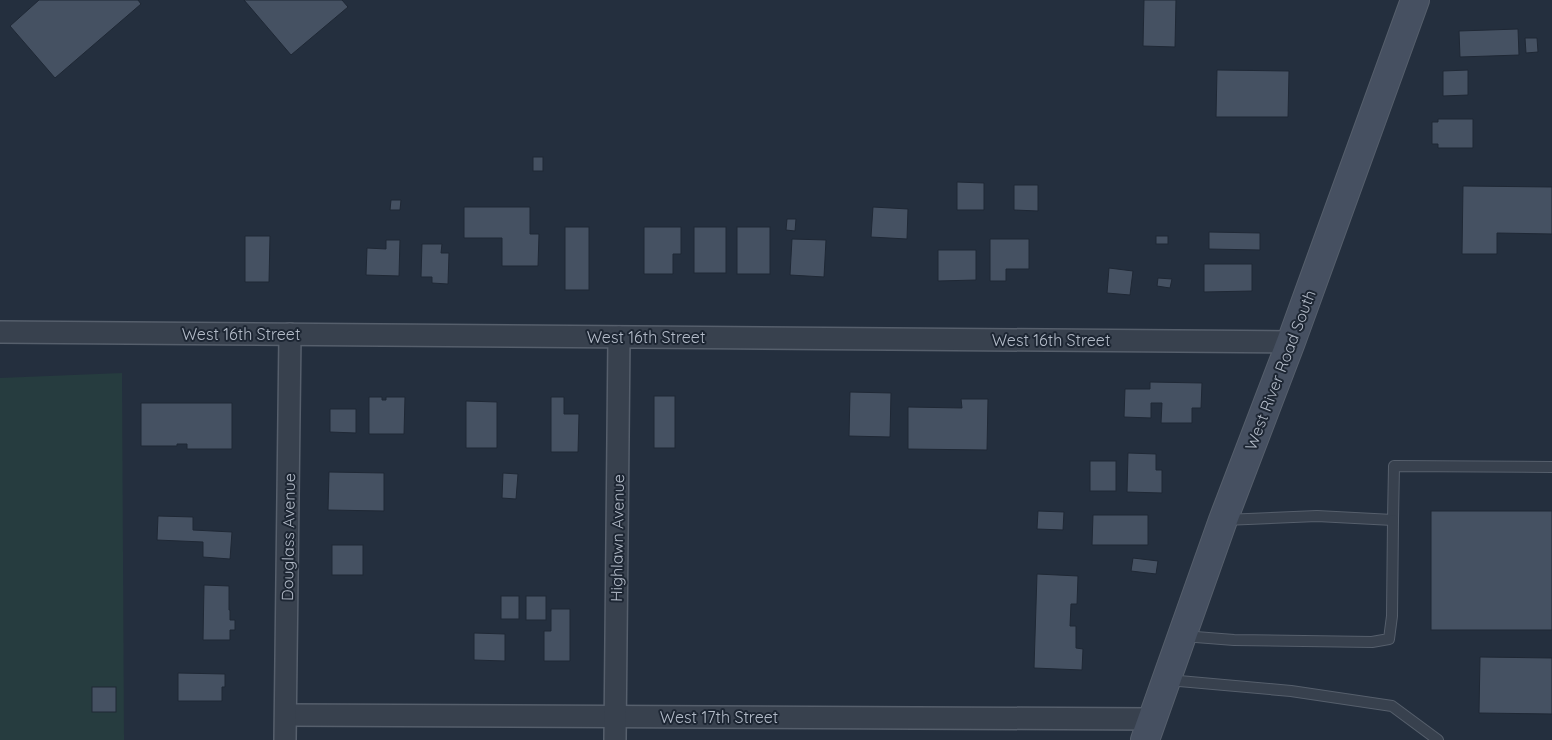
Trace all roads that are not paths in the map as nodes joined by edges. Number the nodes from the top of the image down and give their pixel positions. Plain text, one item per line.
1 (1415, 0) edge
2 (0, 332) edge
3 (290, 334) junction
4 (619, 337) junction
5 (1291, 342) junction
6 (1552, 467) edge
7 (1223, 520) junction
8 (1393, 520) junction
9 (1182, 636) junction
10 (1167, 680) junction
11 (286, 715) junction
12 (615, 716) junction
13 (1149, 729) edge
14 (286, 740) edge
15 (614, 740) edge
16 (1438, 740) edge

1 - 5 main road, West River Road South
2 - 3 street, West 16th Street
3 - 4 street, West 16th Street
3 - 11 street, Douglass Avenue
4 - 5 street, West 16th Street
4 - 12 street, Highlawn Avenue
5 - 7 main road, West River Road South
6 - 8 lane
7 - 8 lane
7 - 9 main road, West River Road South
8 - 9 lane
9 - 10 main road, West River Road South
10 - 13 main road, West River Road South
10 - 16 lane
11 - 12 street, West 17th Street
11 - 14 street, Douglass Avenue
12 - 13 street, West 17th Street
12 - 15 street, Highlawn Avenue

